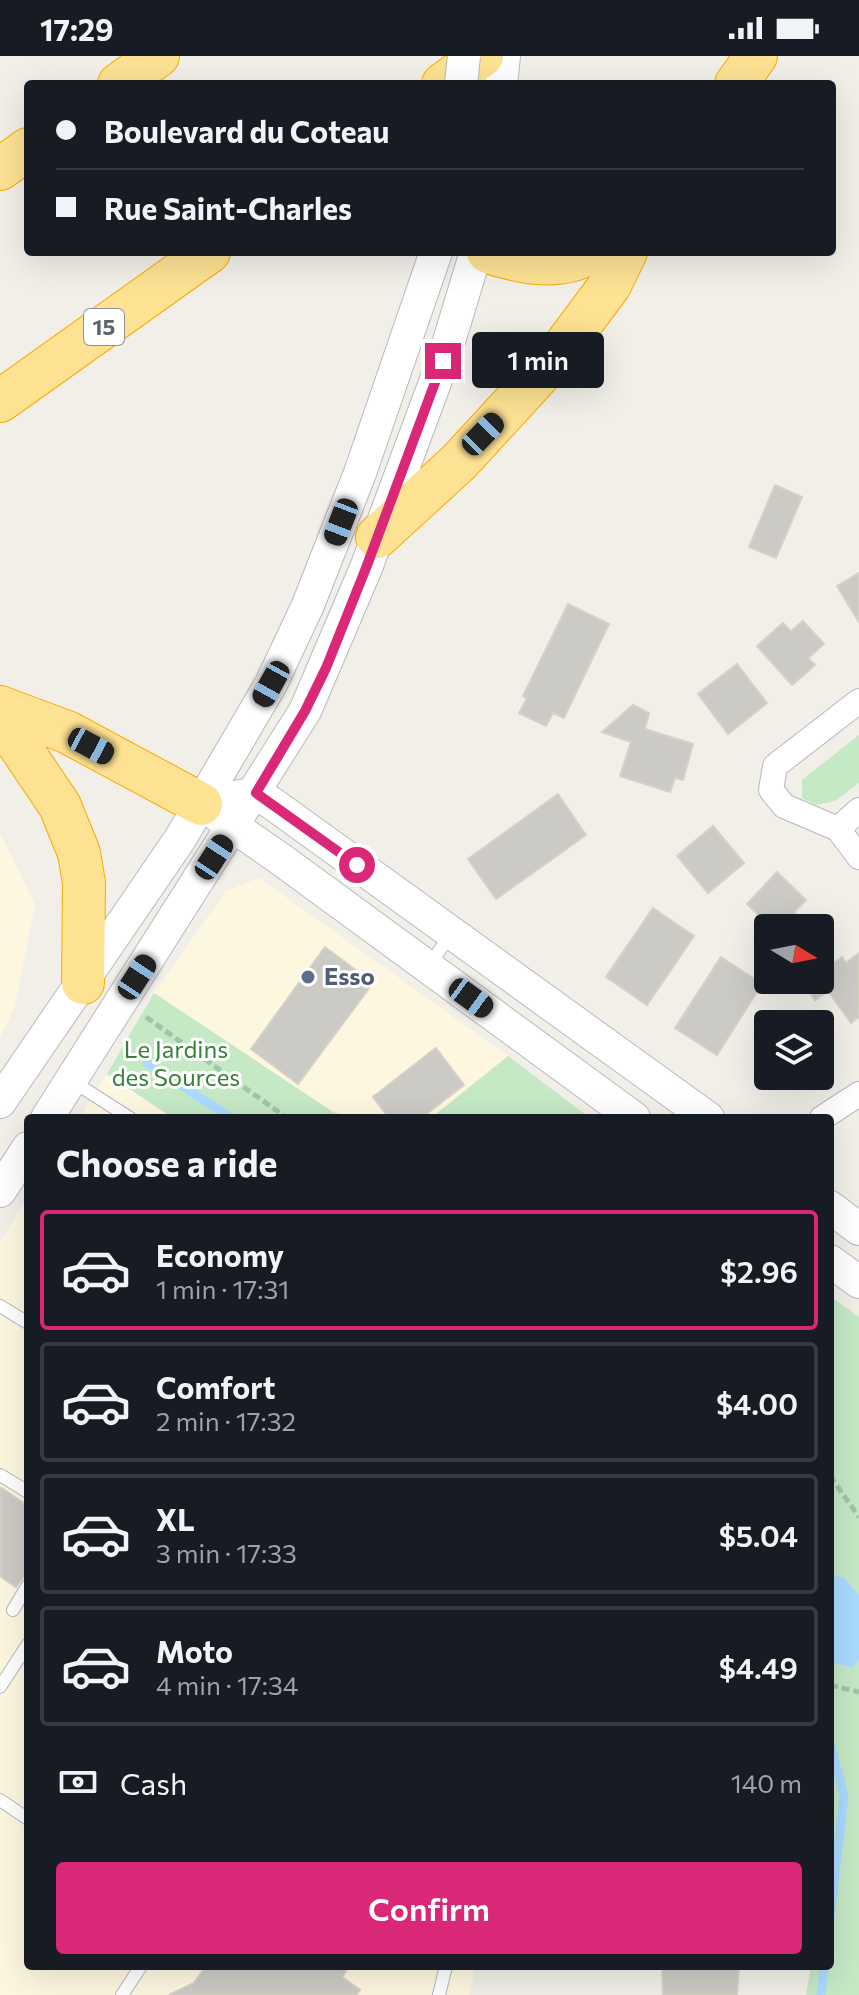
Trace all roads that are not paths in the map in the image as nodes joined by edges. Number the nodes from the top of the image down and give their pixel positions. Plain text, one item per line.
1 (158, 56) edge
2 (464, 56) edge
3 (482, 56) edge
4 (504, 56) edge
5 (756, 56) edge
6 (125, 80) edge
7 (449, 80) edge
8 (461, 80) edge
9 (501, 80) edge
10 (739, 80) edge
11 (24, 152) edge
12 (0, 169) edge
13 (203, 256) edge
14 (435, 256) edge
15 (475, 256) edge
16 (506, 256) edge
17 (582, 256) edge
18 (624, 256) edge
19 (0, 401) edge
20 (377, 537) junction
21 (327, 612) junction
22 (859, 701) edge
23 (0, 707) edge
24 (0, 717) edge
25 (256, 793) junction
26 (859, 810) edge
27 (218, 816) junction
28 (838, 829) junction
29 (859, 857) edge
30 (451, 934) junction
31 (428, 967) junction
32 (83, 983) junction
33 (72, 1080) junction
34 (859, 1094) edge
35 (0, 1102) edge
36 (50, 1114) edge
37 (124, 1114) edge
38 (629, 1114) edge
39 (702, 1114) edge
40 (828, 1114) edge
41 (24, 1154) edge
42 (0, 1191) edge
43 (834, 1210) edge
44 (859, 1229) edge
45 (834, 1264) edge
46 (859, 1282) edge
47 (0, 1306) edge
48 (24, 1321) edge
49 (0, 1475) edge
50 (24, 1490) edge
51 (24, 1592) edge
52 (13, 1610) dead end
53 (24, 1650) edge
54 (0, 1687) edge
55 (0, 1800) edge
56 (24, 1816) edge
57 (138, 1970) edge
58 (445, 1970) edge
59 (122, 1995) edge
60 (439, 1995) edge

1 - 6 highway
2 - 8 street, bridge
3 - 7 highway
4 - 9 street
5 - 10 highway
11 - 12 highway
13 - 19 highway, 15
14 - 21 street
15 - 20 street
16 - 17 highway
18 - 20 highway
20 - 21 street
21 - 25 street
21 - 27 street
22 - 28 street
23 - 27 highway
24 - 32 highway
25 - 27 street
25 - 30 street
26 - 28 street
27 - 31 street
27 - 32 street
27 - 33 street
28 - 29 street
30 - 31 lane
30 - 39 street
31 - 38 street
32 - 35 street
33 - 36 street
33 - 37 lane
34 - 40 street
41 - 42 street
43 - 44 street
45 - 46 street
47 - 48 lane
49 - 50 lane
51 - 52 lane
53 - 54 lane
55 - 56 lane
57 - 59 lane
58 - 60 lane

